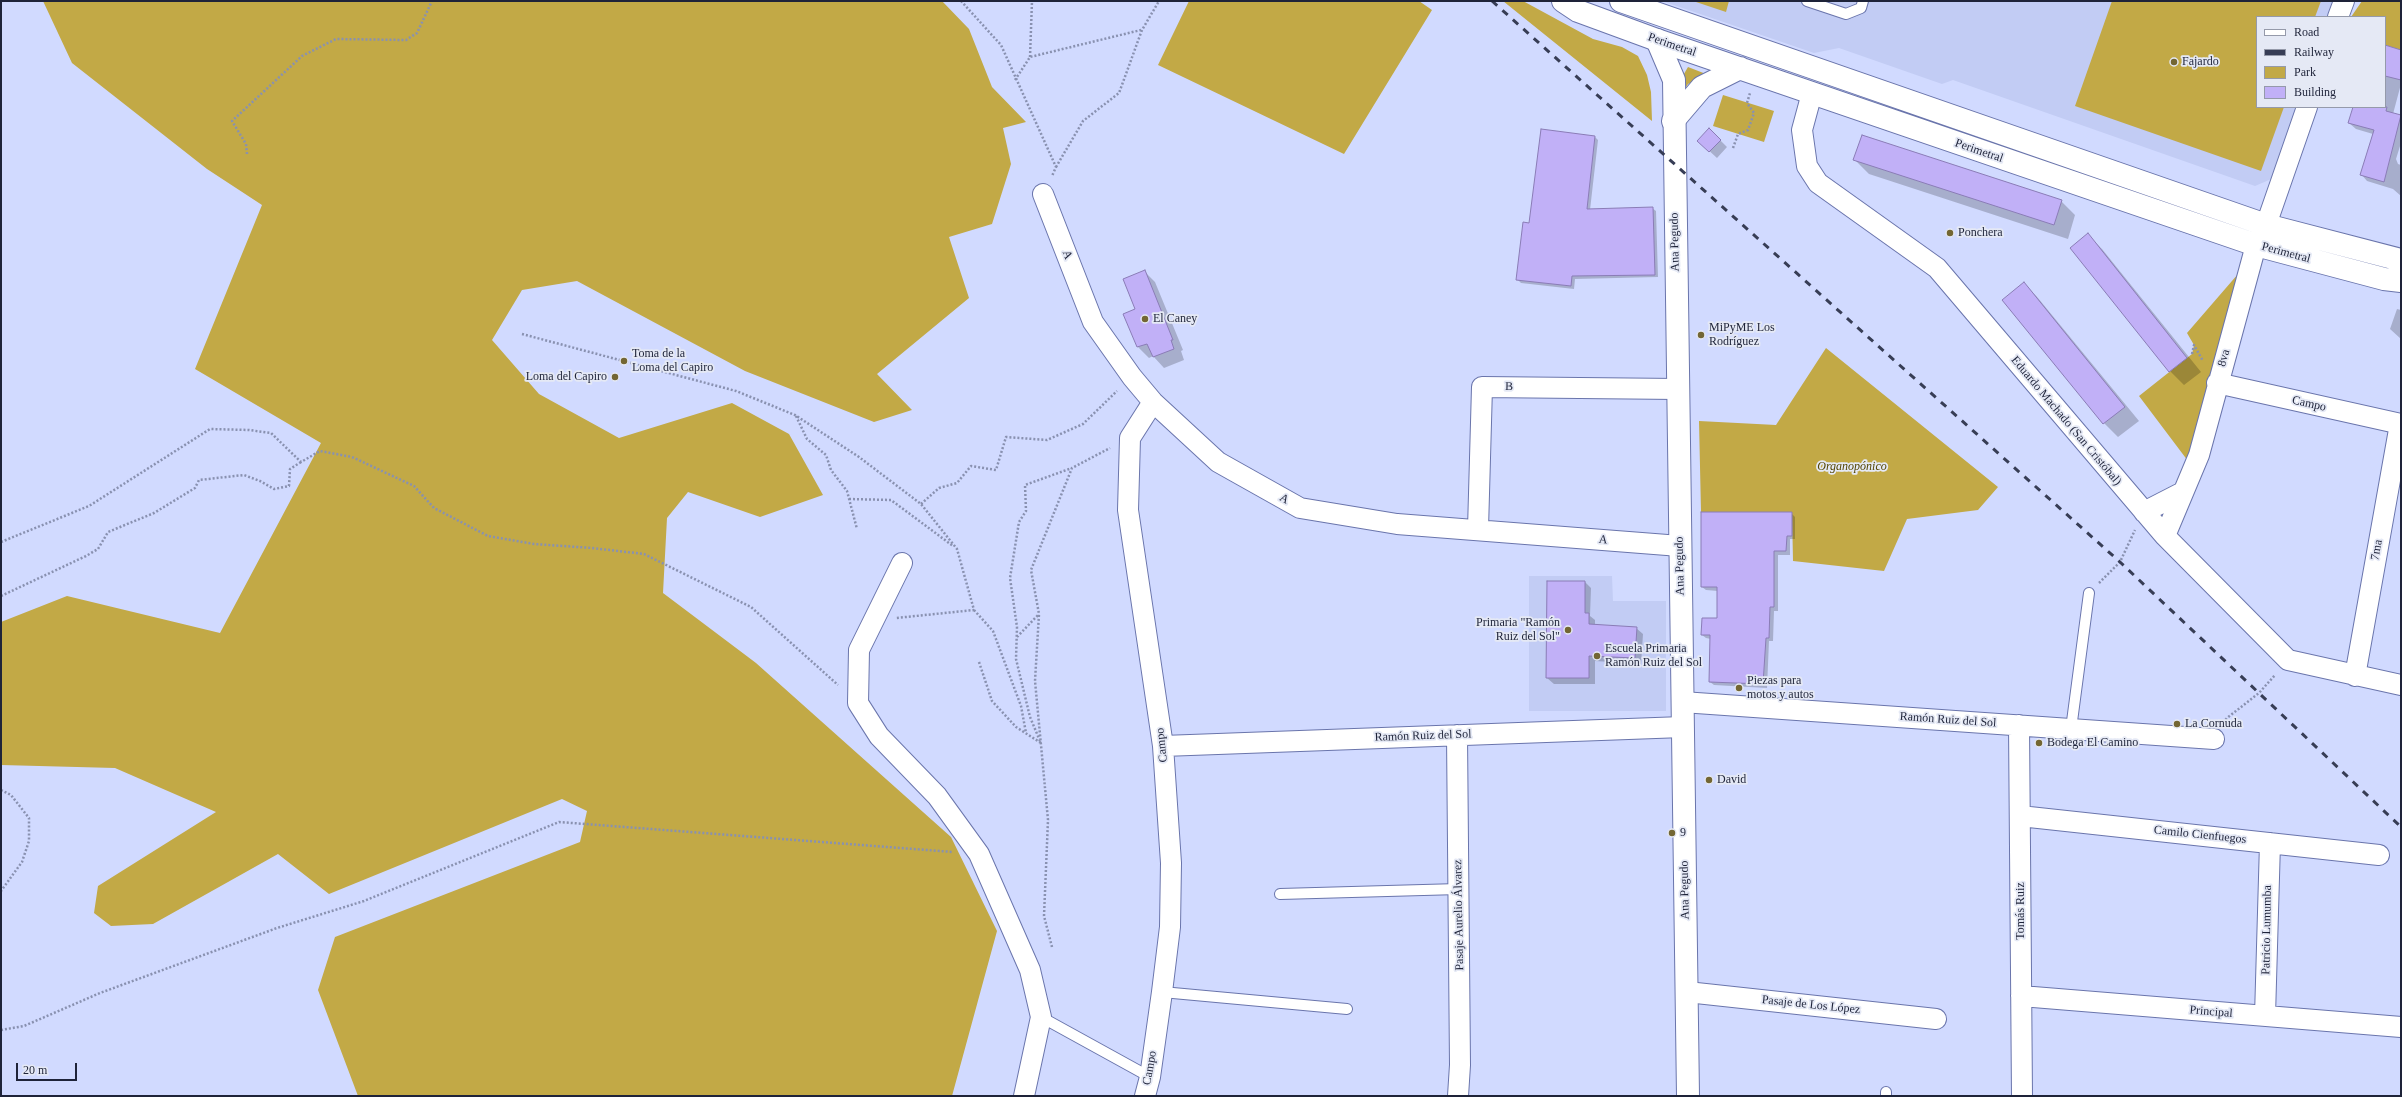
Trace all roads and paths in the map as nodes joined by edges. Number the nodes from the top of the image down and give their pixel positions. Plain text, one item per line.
1 (432, 1) edge
2 (961, 1) edge
3 (1032, 1) edge
4 (1159, 1) edge
5 (1563, 1) edge
6 (1807, 1) edge
7 (1863, 1) edge
8 (2344, 1) edge
9 (1623, 2) edge
10 (2338, 16) edge
11 (1142, 30) junction
12 (1657, 40) junction
13 (1733, 40) junction
14 (1692, 52) junction
15 (1030, 57) junction
16 (1740, 68) junction
17 (1015, 80) junction
18 (1674, 80) junction
19 (1812, 93) junction
20 (1747, 103) dead end
21 (2307, 108) edge
22 (1674, 121) junction
23 (1733, 148) dead end
24 (247, 154) dead end
25 (1056, 167) junction
26 (1043, 194) joint
27 (2266, 225) junction
28 (2256, 245) junction
29 (2401, 260) edge
30 (2401, 281) edge
31 (522, 334) dead end
32 (1132, 377) junction
33 (2217, 383) junction
34 (1678, 389) junction
35 (1153, 402) junction
36 (795, 415) junction
37 (2400, 424) edge
38 (1130, 438) junction
39 (302, 462) junction
40 (1072, 468) junction
41 (2184, 492) junction
42 (849, 499) junction
43 (920, 504) junction
44 (2144, 512) junction
45 (857, 529) dead end
46 (1478, 529) junction
47 (2165, 536) junction
48 (1, 542) edge
49 (1680, 546) junction
50 (957, 549) junction
51 (902, 563) dead end
52 (2089, 593) joint
53 (1, 596) edge
54 (974, 610) junction
55 (1039, 614) junction
56 (874, 620) junction
57 (1017, 637) junction
58 (2288, 660) junction
59 (979, 662) dead end
60 (2355, 676) junction
61 (2401, 685) edge
62 (1682, 702) junction
63 (858, 703) junction
64 (2019, 725) junction
65 (1683, 727) junction
66 (2071, 729) junction
67 (1026, 733) junction
68 (1457, 735) junction
69 (2214, 739) joint
70 (1041, 743) junction
71 (1163, 746) junction
72 (1, 790) edge
73 (2020, 816) junction
74 (2270, 843) junction
75 (979, 854) junction
76 (2379, 856) dead end
77 (1459, 889) junction
78 (1, 891) edge
79 (1280, 894) dead end
80 (1052, 947) dead end
81 (1162, 992) junction
82 (1686, 992) junction
83 (2021, 996) junction
84 (1347, 1009) dead end
85 (2266, 1016) junction
86 (1042, 1017) junction
87 (1936, 1019) dead end
88 (2401, 1027) edge
89 (1, 1030) edge
90 (1147, 1087) edge
91 (1024, 1096) edge
92 (1458, 1096) edge
93 (1688, 1096) edge
94 (2022, 1096) edge

1 - 24 path
2 - 17 path
3 - 15 path
4 - 11 path
5 - 12 main road, Perimetral
6 - 7 lane
8 - 10 street
9 - 12 main road
9 - 13 main road, Perimetral
11 - 15 path
11 - 25 path
12 - 14 main road, Perimetral
12 - 18 main road, Ana Pegudo
13 - 14 main road
13 - 27 main road, Perimetral
14 - 16 main road, Perimetral
14 - 18 main road
15 - 17 path
16 - 19 main road, Perimetral
16 - 22 main road
17 - 25 path
18 - 22 main road, Ana Pegudo
19 - 28 main road, Perimetral
19 - 44 street, Eduardo Machado (San Cristóbal)
20 - 23 path
21 - 27 street, 8va
22 - 34 main road, Ana Pegudo
25 - 26 path
26 - 32 street, A
27 - 28 street, 8va
27 - 29 main road, Perimetral
28 - 30 main road, Perimetral
28 - 33 street, 8va
31 - 36 path
32 - 35 street, A
32 - 43 path
33 - 37 street, Campo
33 - 41 street, 8va
34 - 46 street, B
34 - 49 main road, Ana Pegudo
35 - 38 street
35 - 46 street, A
36 - 42 path
36 - 43 path
37 - 60 street, 7ma
38 - 40 path
38 - 71 street, Campo
39 - 48 path
39 - 53 path
39 - 63 path
40 - 55 path
40 - 57 path
41 - 44 street
41 - 47 street, 8va
42 - 45 path
42 - 50 path
43 - 50 path
44 - 47 street, Eduardo Machado (San Cristóbal)
44 - 52 path
46 - 49 street, A
47 - 58 street, Eduardo Machado (San Cristóbal)
49 - 62 main road, Ana Pegudo
50 - 54 path
51 - 56 street
52 - 66 lane
54 - 56 path
54 - 67 path
55 - 57 path
55 - 70 path
56 - 63 street
57 - 70 path
58 - 60 street
58 - 69 path
59 - 67 path
60 - 61 street
62 - 64 street, Ramón Ruiz del Sol
62 - 65 main road, Ana Pegudo
63 - 75 street
64 - 66 street, Ramón Ruiz del Sol
64 - 73 street, Tomás Ruiz
65 - 68 street, Ramón Ruiz del Sol
65 - 82 main road, Ana Pegudo
66 - 69 street, Ramón Ruiz del Sol
67 - 70 path
68 - 71 street, Ramón Ruiz del Sol
68 - 77 street, Pasaje Aurelio Álvarez
70 - 80 path
71 - 81 street, Campo
72 - 78 path
73 - 74 street, Camilo Cienfuegos
73 - 83 street, Tomás Ruiz
74 - 76 street, Camilo Cienfuegos
74 - 85 street, Patricio Lumumba
75 - 86 street
75 - 89 path
77 - 79 lane
77 - 92 street, Pasaje Aurelio Álvarez
81 - 84 lane
81 - 90 street, Campo
82 - 87 street, Pasaje de Los López
82 - 93 main road, Ana Pegudo
83 - 85 street, Principal
83 - 94 street, Tomás Ruiz
85 - 88 street, Principal
86 - 90 lane
86 - 91 street

